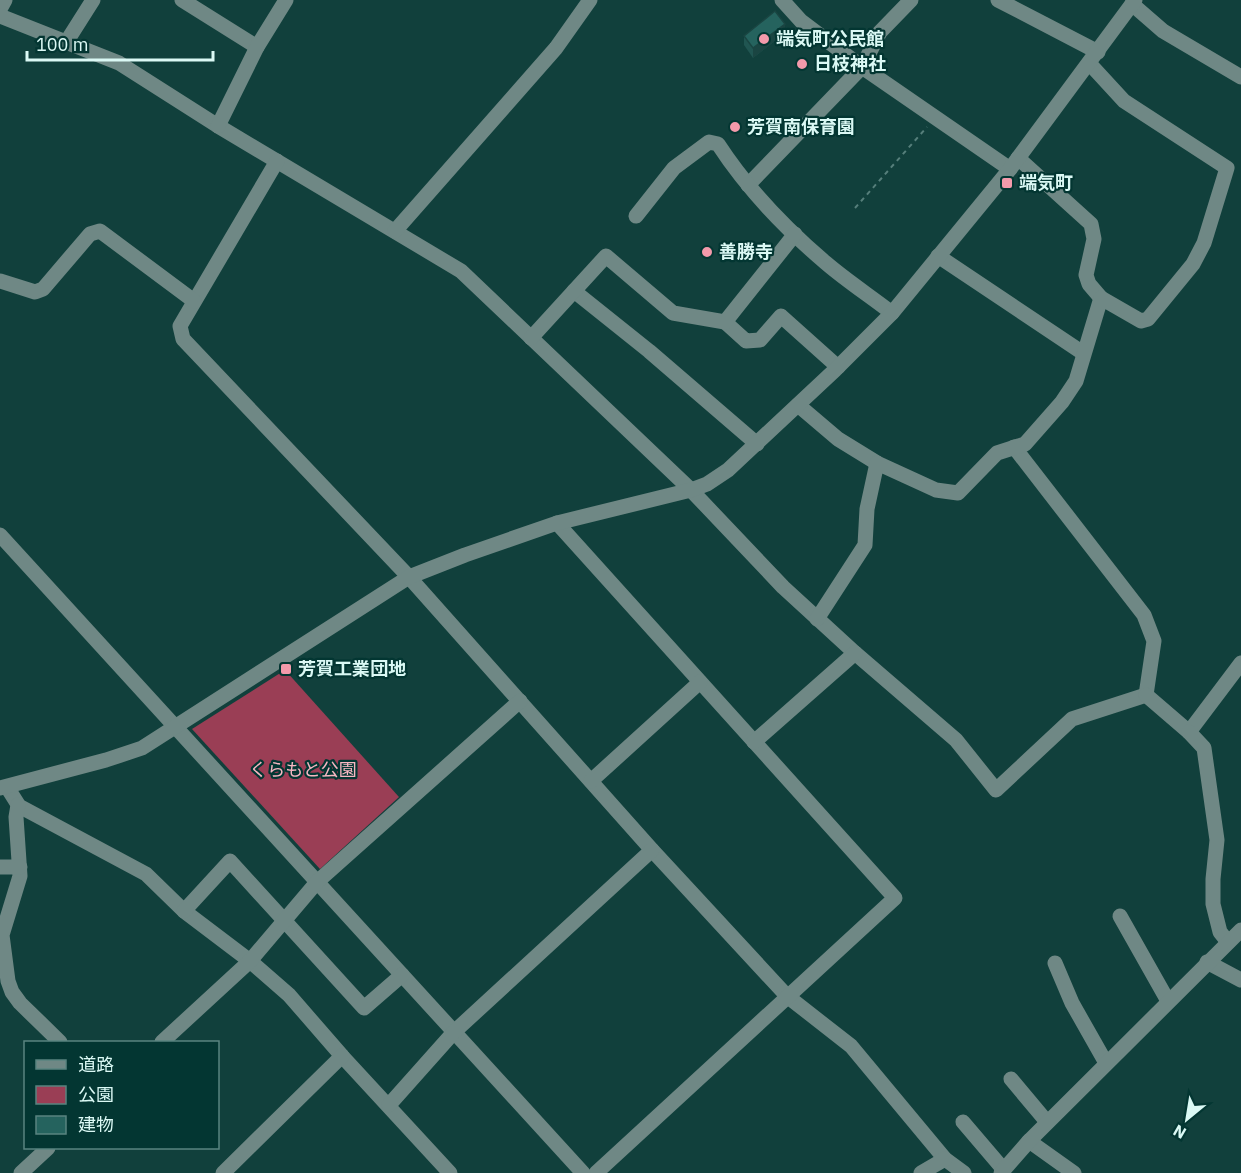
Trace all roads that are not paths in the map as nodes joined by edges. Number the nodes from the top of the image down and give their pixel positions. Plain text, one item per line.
1 (6, 0) edge
2 (93, 0) edge
3 (182, 0) edge
4 (286, 0) edge
5 (590, 0) edge
6 (782, 0) edge
7 (912, 0) edge
8 (998, 0) edge
9 (1134, 2) edge
10 (0, 9) edge
11 (0, 16) edge
12 (67, 41) junction
13 (257, 47) junction
14 (1094, 57) junction
15 (862, 67) junction
16 (1241, 76) edge
17 (218, 126) junction
18 (277, 161) junction
19 (1014, 163) junction
20 (748, 185) junction
21 (636, 216) dead end
22 (395, 231) junction
23 (795, 234) junction
24 (938, 256) junction
25 (0, 281) edge
26 (574, 291) junction
27 (1101, 298) junction
28 (194, 301) junction
29 (892, 313) junction
30 (725, 322) junction
31 (531, 338) junction
32 (1083, 353) junction
33 (838, 367) junction
34 (798, 405) junction
35 (757, 444) junction
36 (1014, 447) junction
37 (877, 463) junction
38 (691, 490) junction
39 (557, 523) junction
40 (0, 534) edge
41 (409, 577) junction
42 (817, 619) junction
43 (855, 653) junction
44 (1241, 663) edge
45 (700, 682) junction
46 (1146, 695) junction
47 (520, 701) junction
48 (177, 727) junction
49 (1189, 732) junction
50 (754, 742) junction
51 (591, 781) junction
52 (3, 788) edge
53 (18, 804) junction
54 (652, 850) junction
55 (0, 867) edge
56 (20, 867) junction
57 (316, 882) junction
58 (184, 910) junction
59 (1120, 916) dead end
60 (284, 921) junction
61 (1241, 930) edge
62 (1228, 942) junction
63 (250, 961) junction
64 (1207, 962) junction
65 (1055, 963) dead end
66 (402, 975) junction
67 (1241, 980) edge
68 (787, 996) junction
69 (1168, 1001) junction
70 (454, 1032) junction
71 (59, 1041) edge
72 (163, 1041) edge
73 (342, 1056) junction
74 (1106, 1063) junction
75 (1011, 1079) dead end
76 (389, 1105) junction
77 (963, 1122) dead end
78 (1047, 1122) junction
79 (1029, 1141) junction
80 (47, 1149) edge
81 (945, 1159) junction
82 (1003, 1171) edge
83 (21, 1173) edge
84 (223, 1173) edge
85 (450, 1173) edge
86 (583, 1173) edge
87 (596, 1173) edge
88 (921, 1173) edge
89 (964, 1173) edge
90 (1074, 1173) edge

1 - 10 street
2 - 12 street
3 - 13 street
4 - 13 street
5 - 22 street
6 - 15 street
7 - 15 street
8 - 14 street
9 - 14 street
9 - 16 street
11 - 12 street
12 - 17 street
13 - 17 street
14 - 19 street
14 - 27 street
15 - 19 street
15 - 20 street
17 - 18 street
18 - 22 street
18 - 28 street
19 - 24 street
19 - 27 street
20 - 21 street
20 - 23 street
22 - 31 street
23 - 29 street
23 - 30 street
24 - 29 street
24 - 32 street
25 - 28 street
26 - 30 street
26 - 31 street
26 - 35 street
27 - 32 street
28 - 41 street
29 - 33 street
30 - 33 street
31 - 38 street
32 - 36 street
33 - 34 street
34 - 35 street
34 - 37 street
35 - 38 street
36 - 37 street
36 - 46 street
37 - 42 street
38 - 39 street
38 - 42 street
39 - 41 street
39 - 45 street
40 - 48 street
41 - 47 street
41 - 48 street
42 - 43 street
43 - 46 street
43 - 50 street
44 - 49 street
45 - 50 street
45 - 51 street
46 - 49 street
47 - 51 street
47 - 57 street
48 - 52 street
48 - 57 street
49 - 62 street
50 - 68 street
51 - 54 street
52 - 53 street
53 - 56 street
53 - 58 street
54 - 68 street
54 - 70 street
55 - 56 street
56 - 71 street
57 - 60 street
57 - 66 street
58 - 60 street
58 - 63 street
59 - 69 street
60 - 63 street
60 - 66 street
61 - 62 street
62 - 64 street
63 - 72 street
63 - 73 street
64 - 67 street
64 - 69 street
65 - 74 street
66 - 70 street
68 - 81 street
68 - 87 street
69 - 74 street
70 - 76 street
70 - 86 street
73 - 76 street
73 - 84 street
74 - 78 street
75 - 78 street
76 - 85 street
77 - 82 street
78 - 79 street
79 - 82 street
79 - 90 street
80 - 83 street
81 - 88 street
81 - 89 street

